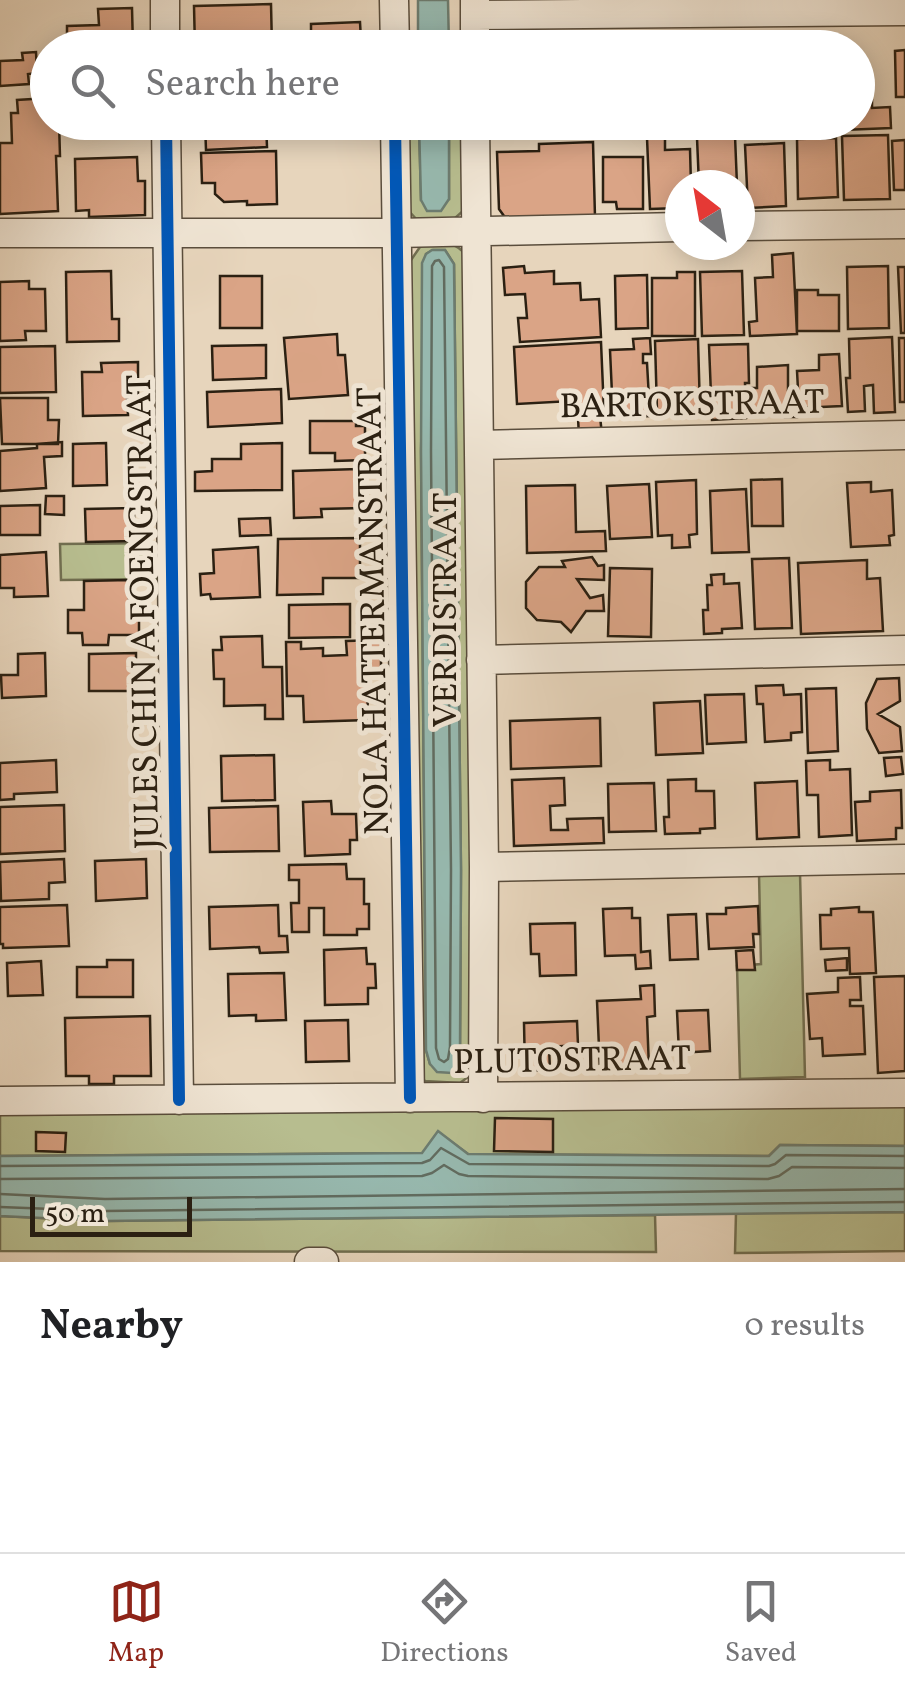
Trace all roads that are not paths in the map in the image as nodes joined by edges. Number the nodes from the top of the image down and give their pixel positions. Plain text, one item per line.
1 (165, 0) edge
2 (394, 0) edge
3 (474, 7) edge
4 (905, 11) edge
5 (165, 30) edge
6 (395, 30) edge
7 (166, 140) edge
8 (396, 140) edge
9 (474, 140) edge
10 (905, 224) edge
11 (755, 226) edge
12 (665, 228) edge
13 (474, 230) junction
14 (167, 231) junction
15 (0, 233) edge
16 (396, 233) junction
17 (905, 435) edge
18 (480, 445) junction
19 (905, 650) edge
20 (481, 660) junction
21 (905, 859) edge
22 (484, 867) junction
23 (905, 1093) edge
24 (410, 1098) junction
25 (484, 1098) junction
26 (179, 1100) junction
27 (0, 1101) edge
28 (309, 1262) edge
29 (324, 1262) edge

1 - 5 street
2 - 6 street
3 - 4 street
7 - 14 street, JULES CHIN A FOENGSTRAAT
8 - 16 street, NOLA HATTERMANSTRAAT
9 - 13 street, VERDISTRAAT
10 - 11 street
12 - 13 street
13 - 16 street
13 - 18 street, VERDISTRAAT
14 - 15 street
14 - 16 street
14 - 26 street, JULES CHIN A FOENGSTRAAT
16 - 24 street, NOLA HATTERMANSTRAAT
17 - 18 street, BARTOKSTRAAT
18 - 20 street, VERDISTRAAT
19 - 20 street
20 - 22 street, VERDISTRAAT
21 - 22 street
22 - 25 street, VERDISTRAAT
23 - 25 street, PLUTOSTRAAT
24 - 25 street, PLUTOSTRAAT
24 - 26 street, PLUTOSTRAAT
26 - 27 street, PLUTOSTRAAT
28 - 29 street

